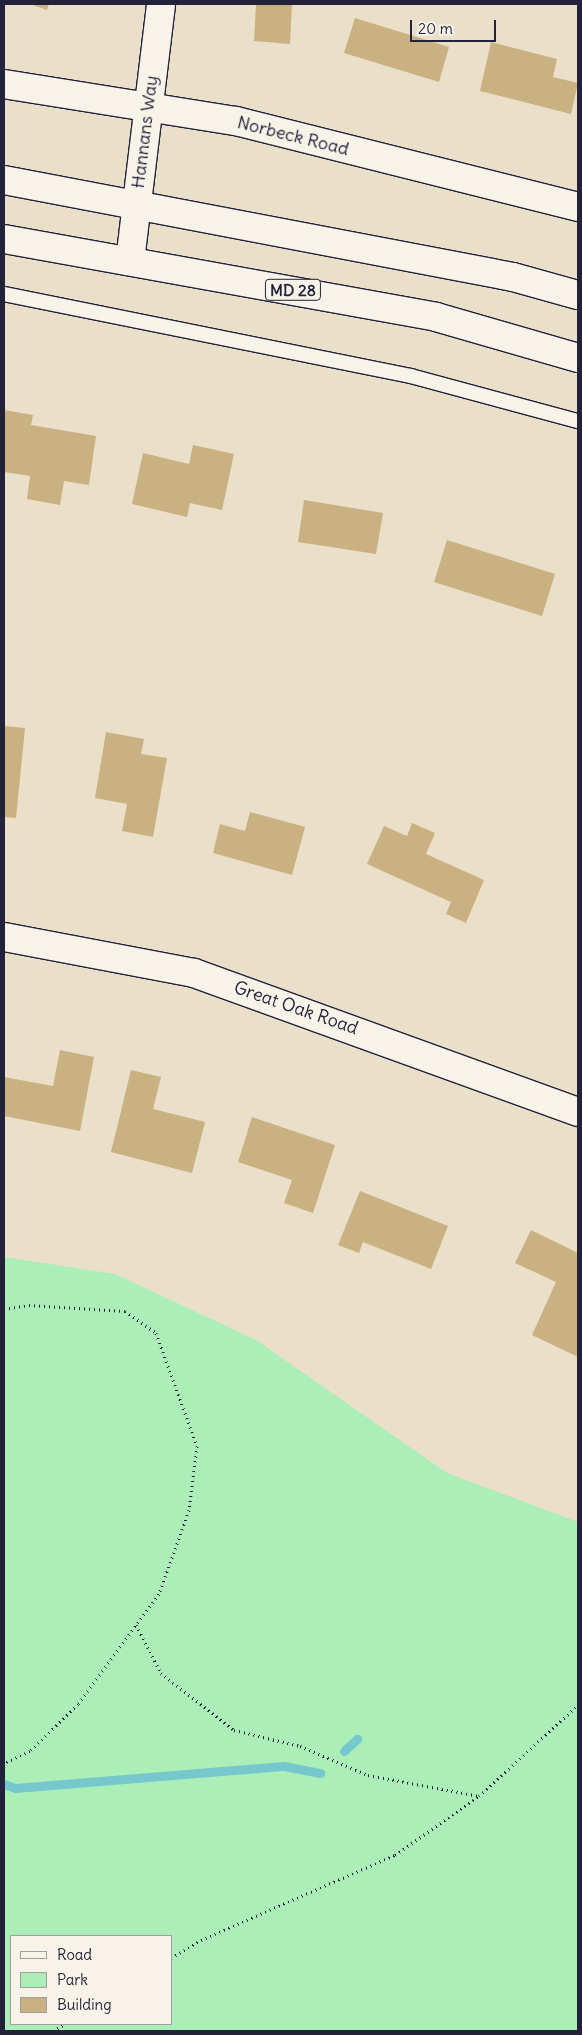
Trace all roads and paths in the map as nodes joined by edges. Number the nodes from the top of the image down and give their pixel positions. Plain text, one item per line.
1 (161, 4) edge
2 (4, 84) edge
3 (148, 110) junction
4 (4, 180) edge
5 (136, 204) junction
6 (578, 207) edge
7 (4, 239) edge
8 (130, 260) junction
9 (4, 294) edge
10 (578, 295) edge
11 (578, 358) edge
12 (578, 421) edge
13 (4, 936) edge
14 (578, 1112) edge
15 (4, 1309) edge
16 (136, 1625) junction
17 (578, 1705) edge
18 (4, 1762) edge
19 (479, 1796) junction
20 (172, 1957) edge

1 - 3 street, Hannans Way
2 - 3 street, Norbeck Road
3 - 5 street, Hannans Way
3 - 6 street, Norbeck Road
4 - 5 street
5 - 8 street, Hannans Way
5 - 10 street
7 - 8 street, MD 28
8 - 11 street, MD 28
9 - 12 lane
13 - 14 street, Great Oak Road
15 - 16 path
16 - 18 path
16 - 19 path
17 - 19 path
19 - 20 path

